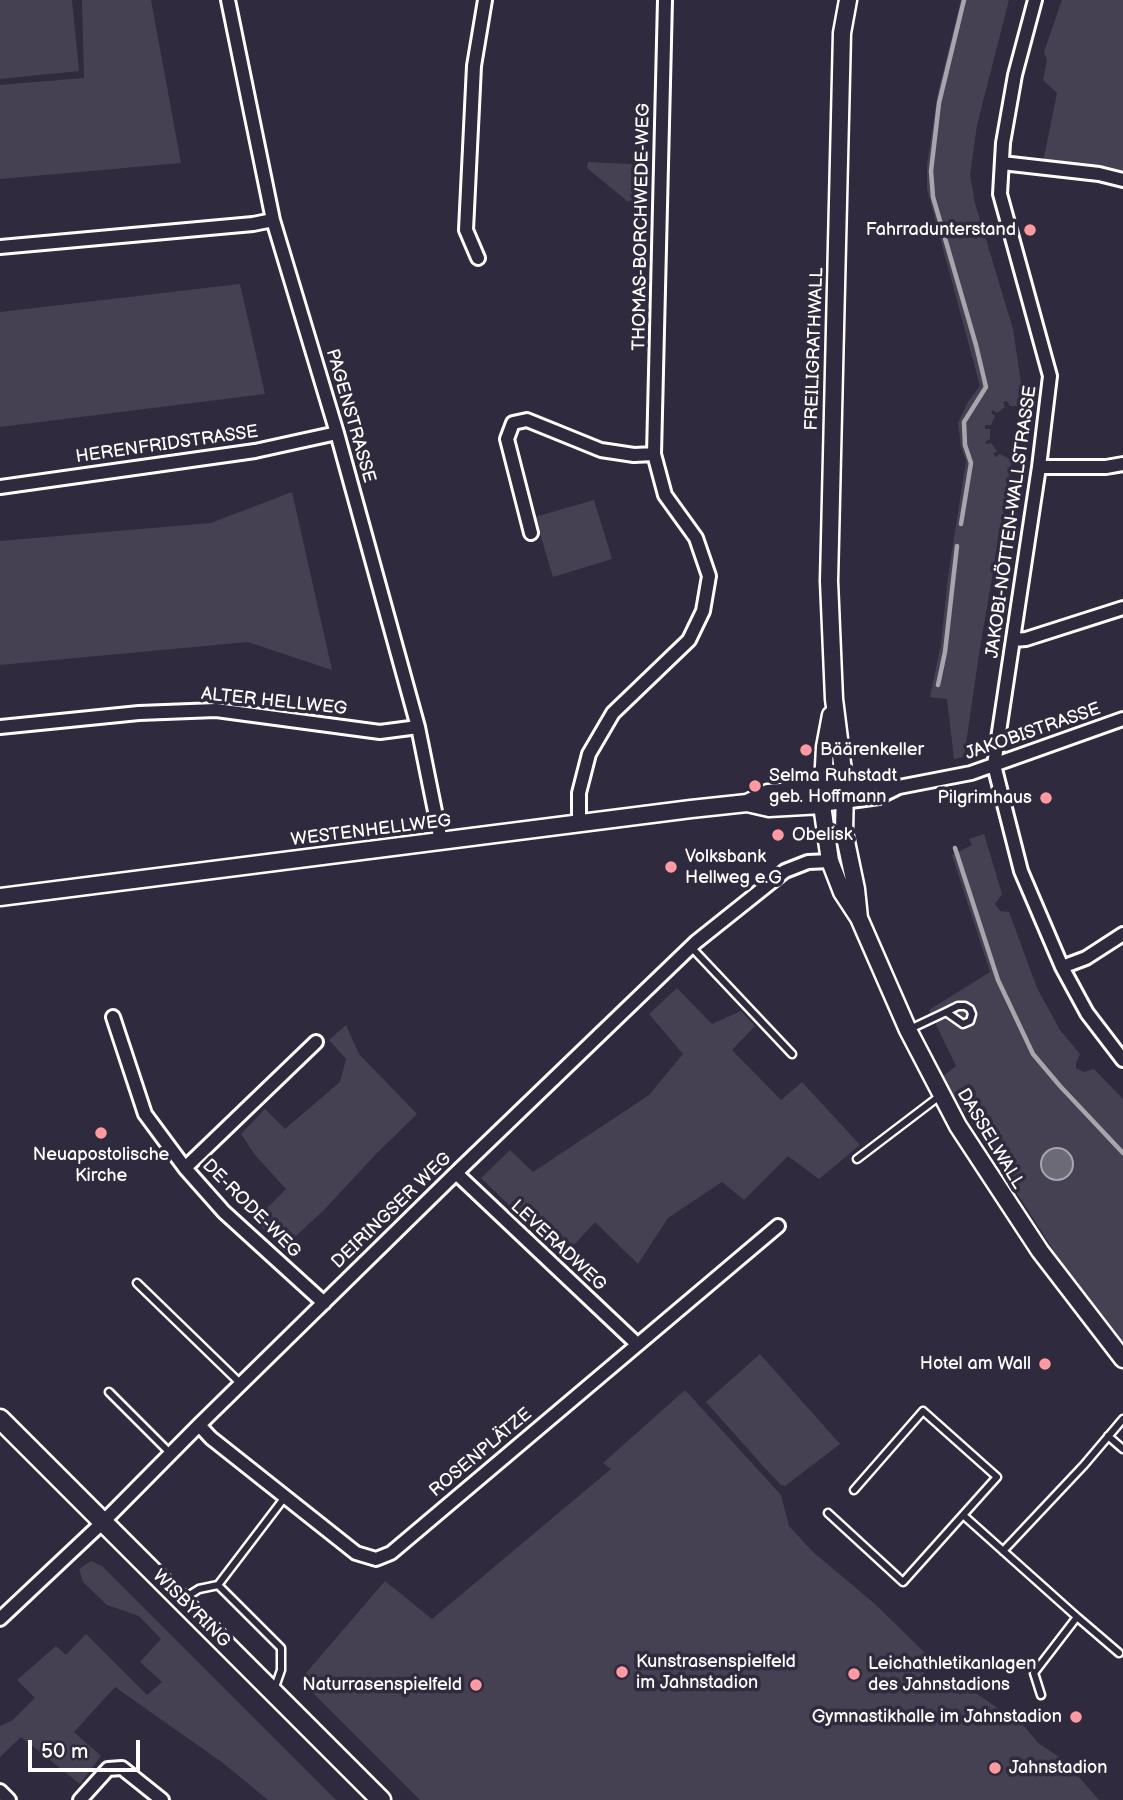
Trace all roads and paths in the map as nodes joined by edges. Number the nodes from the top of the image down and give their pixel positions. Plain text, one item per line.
1 (228, 0) edge
2 (485, 0) edge
3 (665, 0) edge
4 (848, 0) edge
5 (1035, 0) edge
6 (1002, 163) junction
7 (1123, 180) edge
8 (273, 220) junction
9 (0, 247) edge
10 (478, 258) dead end
11 (337, 433) junction
12 (654, 454) junction
13 (1123, 464) edge
14 (1039, 467) junction
15 (0, 487) edge
16 (531, 533) dead end
17 (1123, 608) edge
18 (1013, 640) junction
19 (834, 699) junction
20 (1123, 719) edge
21 (0, 727) edge
22 (418, 727) junction
23 (994, 765) junction
24 (845, 795) junction
25 (822, 797) junction
26 (579, 822) junction
27 (441, 841) junction
28 (830, 861) junction
29 (0, 897) edge
30 (859, 918) junction
31 (1123, 934) edge
32 (691, 947) junction
33 (1062, 967) junction
34 (946, 1012) dead end
35 (113, 1017) dead end
36 (908, 1030) junction
37 (316, 1042) dead end
38 (792, 1054) dead end
39 (1123, 1060) edge
40 (941, 1095) junction
41 (858, 1159) dead end
42 (185, 1168) junction
43 (456, 1173) junction
44 (778, 1226) dead end
45 (137, 1283) dead end
46 (324, 1303) junction
47 (637, 1344) junction
48 (1123, 1359) edge
49 (240, 1384) junction
50 (109, 1392) dead end
51 (0, 1419) edge
52 (1123, 1419) edge
53 (199, 1425) junction
54 (1108, 1436) junction
55 (1123, 1449) edge
56 (171, 1454) junction
57 (854, 1490) dead end
58 (285, 1496) junction
59 (828, 1513) dead end
60 (964, 1515) junction
61 (103, 1523) junction
62 (1003, 1551) junction
63 (218, 1585) junction
64 (182, 1600) junction
65 (1077, 1617) junction
66 (0, 1619) edge
67 (1119, 1653) dead end
68 (273, 1692) junction
69 (1041, 1695) dead end
70 (0, 1791) edge
71 (9, 1800) edge
72 (80, 1800) edge
73 (162, 1800) edge
74 (381, 1800) edge

1 - 8 street, PAGENSTRASSE
2 - 10 street
3 - 12 street, THOMAS-BORCHWEDE-WEG
4 - 19 street, FREILIGRATHWALL
5 - 6 street, JAKOBI-NÖTTEN-WALLSTRASSE
6 - 7 street
6 - 14 street, JAKOBI-NÖTTEN-WALLSTRASSE
8 - 9 street
8 - 11 street, PAGENSTRASSE
11 - 15 street, HERENFRIDSTRASSE
11 - 22 street, PAGENSTRASSE
12 - 16 street
12 - 26 street, THOMAS-BORCHWEDE-WEG
13 - 14 street
14 - 18 street, JAKOBI-NÖTTEN-WALLSTRASSE
17 - 18 street
18 - 23 street, JAKOBI-NÖTTEN-WALLSTRASSE
19 - 24 street, FREILIGRATHWALL
19 - 25 street, FREILIGRATHWALL
20 - 23 street, JAKOBISTRASSE
21 - 22 street, ALTER HELLWEG
22 - 27 street, PAGENSTRASSE
23 - 24 street, JAKOBISTRASSE
23 - 33 street
24 - 25 street, WESTENHELLWEG
24 - 30 street, DASSELWALL
25 - 26 street, WESTENHELLWEG
25 - 28 street, DASSELWALL
26 - 27 street, WESTENHELLWEG
27 - 29 street, WESTENHELLWEG
28 - 30 street, DASSELWALL
28 - 32 street, DEIRINGSER WEG
30 - 36 street, DASSELWALL
31 - 33 street
32 - 38 lane
32 - 43 street, DEIRINGSER WEG
33 - 39 street
34 - 36 lane
35 - 42 street, DE-RODE-WEG
36 - 40 street, DASSELWALL
37 - 42 street, DE-RODE-WEG
40 - 41 lane
40 - 48 street, DASSELWALL
42 - 46 street, DE-RODE-WEG
43 - 46 street, DEIRINGSER WEG
43 - 47 street, LEVERADWEG
44 - 47 street, ROSENPLÄTZE
45 - 49 lane
46 - 49 street, DEIRINGSER WEG
47 - 58 street, ROSENPLÄTZE
49 - 53 street, DEIRINGSER WEG
50 - 56 lane
51 - 61 main road, WISBYRING
52 - 54 lane
53 - 56 street, DEIRINGSER WEG
53 - 58 street, ROSENPLÄTZE
54 - 55 lane
54 - 62 lane
56 - 61 street, DEIRINGSER WEG
57 - 60 lane
58 - 63 lane
59 - 60 lane
60 - 62 lane
61 - 64 main road, WISBYRING
61 - 66 street, DEIRINGSER WEG
62 - 65 lane
63 - 64 lane
63 - 68 lane
64 - 68 main road, WISBYRING
65 - 67 lane
65 - 69 lane
68 - 74 main road, WISBYRING
70 - 71 street
72 - 73 street

